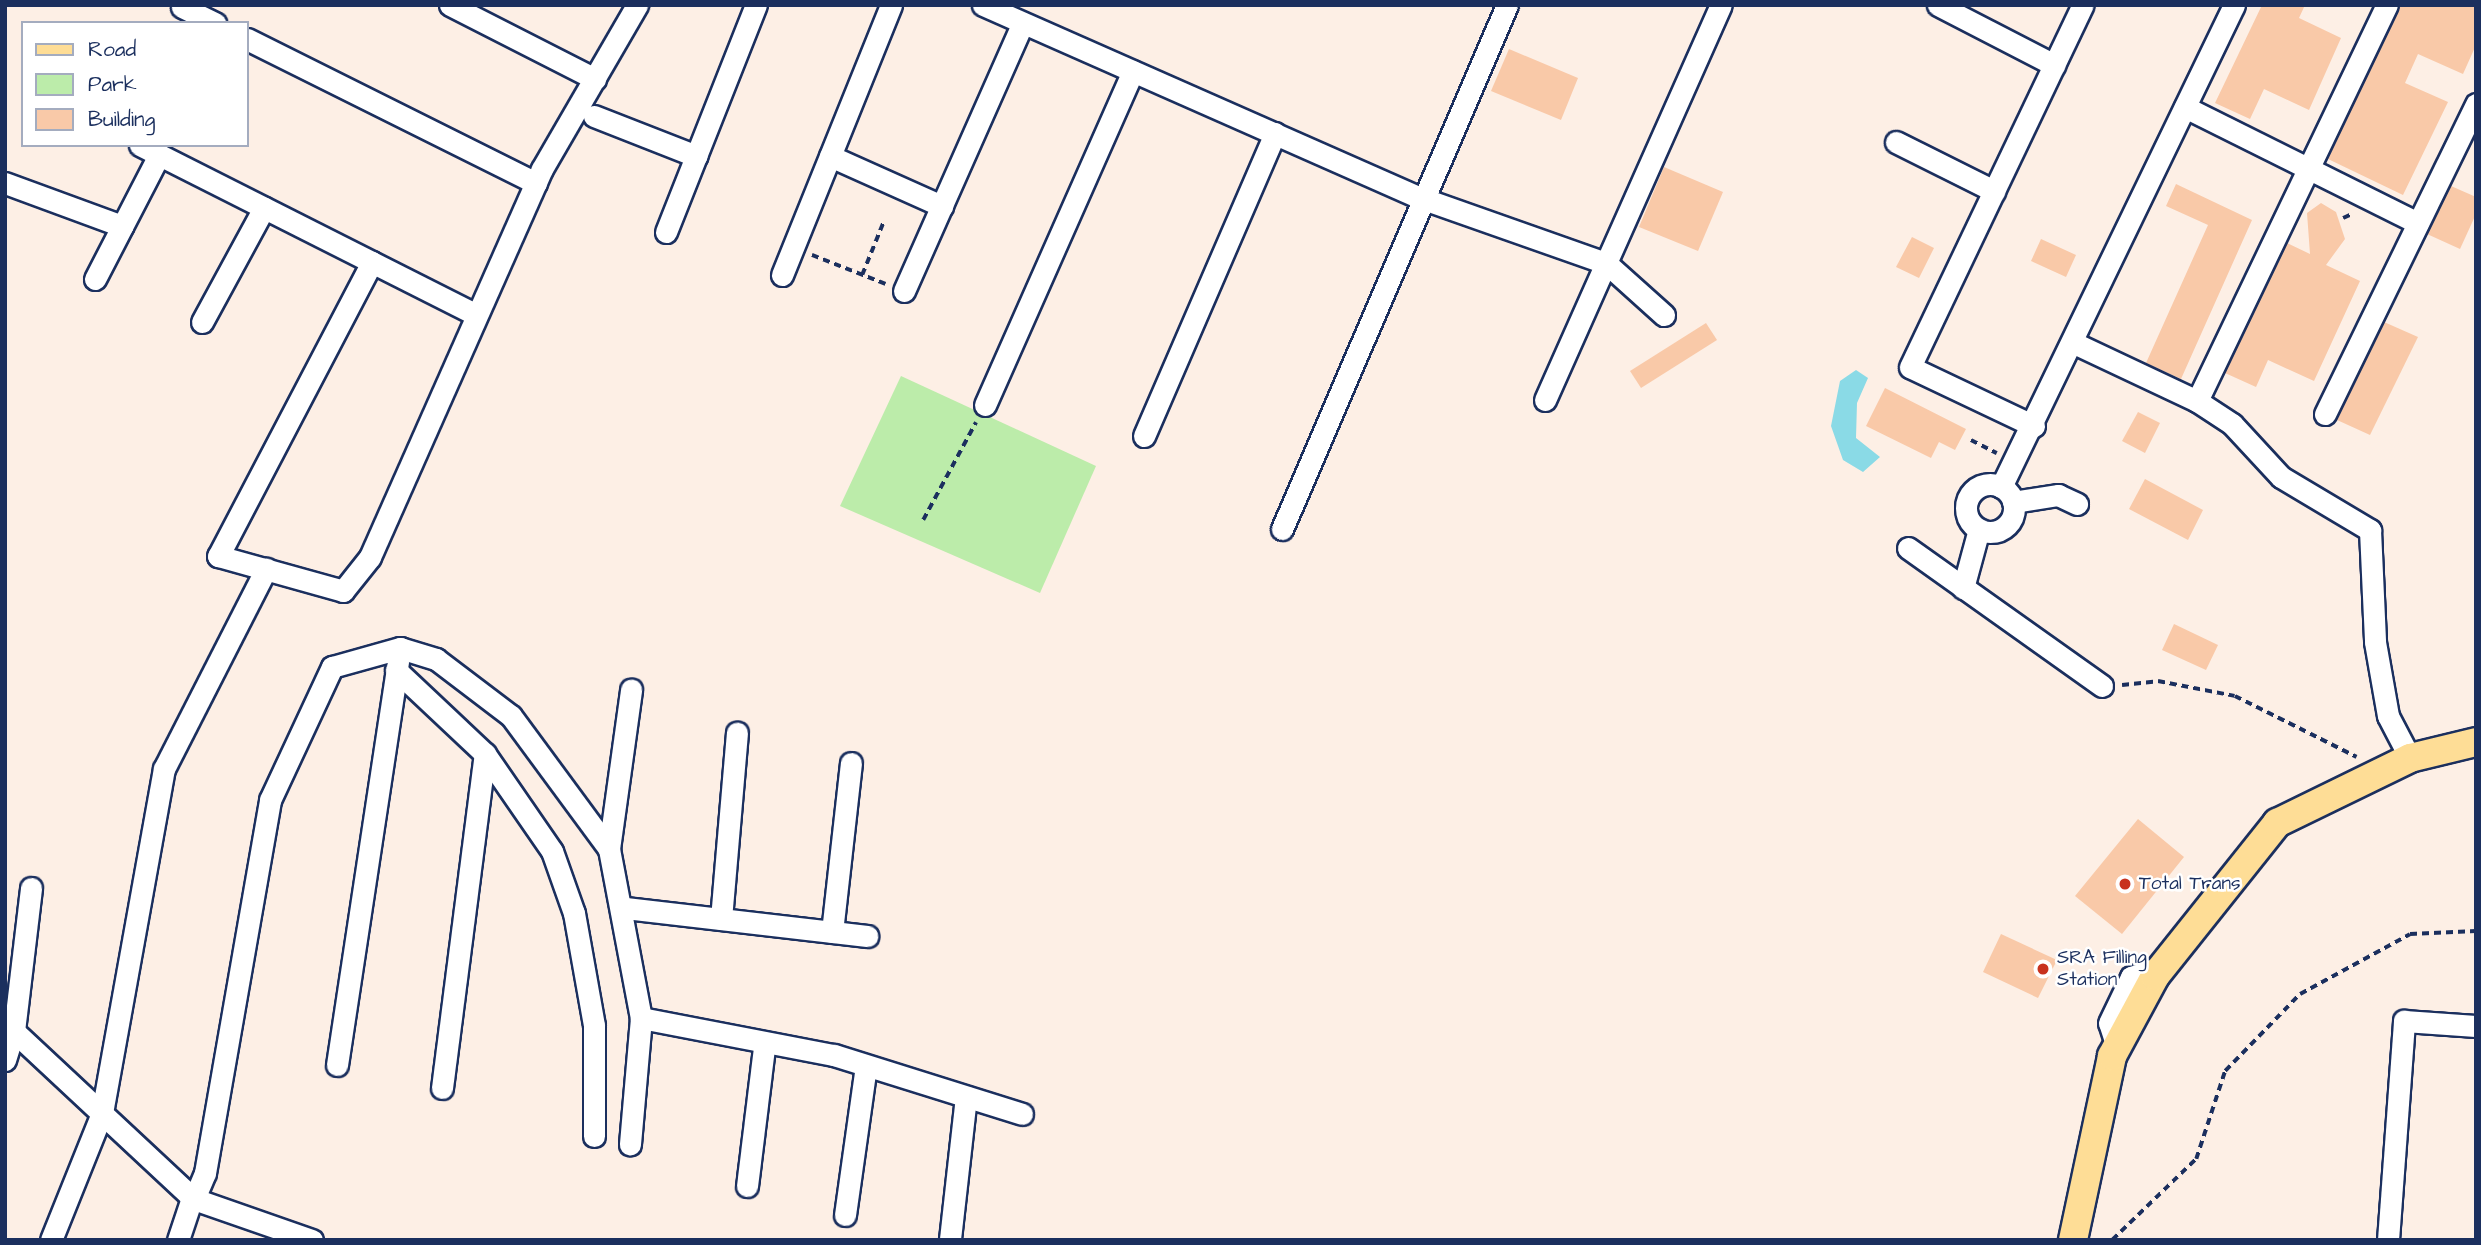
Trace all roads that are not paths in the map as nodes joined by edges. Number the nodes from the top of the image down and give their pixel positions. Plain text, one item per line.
1 (450, 5) edge
2 (637, 5) edge
3 (756, 5) edge
4 (891, 5) edge
5 (983, 5) edge
6 (1507, 5) edge
7 (1721, 5) edge
8 (1938, 5) edge
9 (2083, 5) edge
10 (2234, 5) edge
11 (2387, 5) edge
12 (183, 7) edge
13 (211, 21) edge
14 (1023, 23) junction
15 (248, 39) edge
16 (2054, 65) junction
17 (1133, 71) junction
18 (595, 79) junction
19 (2476, 104) edge
20 (2185, 107) junction
21 (594, 116) dead end
22 (1275, 133) junction
23 (1896, 142) dead end
24 (149, 150) edge
25 (696, 156) junction
26 (830, 156) junction
27 (2309, 167) junction
28 (5, 183) edge
29 (536, 183) junction
30 (1994, 191) junction
31 (1420, 198) junction
32 (942, 206) junction
33 (264, 208) junction
34 (2418, 222) junction
35 (122, 226) junction
36 (666, 232) dead end
37 (372, 262) junction
38 (1606, 263) junction
39 (782, 275) dead end
40 (94, 279) dead end
41 (904, 291) road end
42 (477, 315) junction
43 (1664, 315) dead end
44 (202, 322) dead end
45 (2074, 343) junction
46 (1545, 400) dead end
47 (2197, 401) junction
48 (985, 405) road end
49 (2325, 414) dead end
50 (2034, 426) junction
51 (1144, 436) dead end
52 (2007, 494) junction
53 (2077, 504) dead end
54 (1282, 529) dead end
55 (1979, 529) junction
56 (1908, 548) dead end
57 (266, 569) junction
58 (1963, 588) junction
59 (400, 648) junction
60 (396, 670) junction
61 (2102, 686) road end
62 (631, 690) dead end
63 (737, 733) dead end
64 (2476, 742) edge
65 (485, 754) junction
66 (2410, 758) junction
67 (851, 763) dead end
68 (609, 849) junction
69 (31, 888) dead end
70 (625, 908) junction
71 (721, 919) junction
72 (832, 932) junction
73 (867, 936) dead end
74 (641, 1018) junction
75 (2476, 1026) edge
76 (10, 1027) edge
77 (764, 1046) junction
78 (5, 1060) edge
79 (337, 1065) dead end
80 (866, 1066) junction
81 (442, 1088) dead end
82 (966, 1097) junction
83 (102, 1113) junction
84 (1022, 1114) dead end
85 (594, 1136) dead end
86 (630, 1145) dead end
87 (747, 1186) dead end
88 (193, 1198) junction
89 (845, 1214) dead end
90 (308, 1239) edge
91 (950, 1239) edge
92 (51, 1240) edge
93 (177, 1240) edge
94 (2073, 1240) edge
95 (2388, 1240) edge

1 - 18 street
2 - 18 street
3 - 25 street
4 - 26 street
5 - 14 street
6 - 31 street
7 - 38 street
8 - 16 street
9 - 16 street
10 - 20 street
11 - 27 street
12 - 13 street
14 - 17 street
14 - 32 street
15 - 29 street
16 - 30 street
17 - 22 street
17 - 48 street
18 - 29 street
19 - 34 street
20 - 27 street
20 - 45 street
21 - 25 street
22 - 31 street
22 - 51 street
23 - 30 street
24 - 33 street
24 - 35 street
25 - 36 street
26 - 32 street
26 - 39 street
27 - 34 street
27 - 47 street
28 - 35 street
29 - 42 street
30 - 50 street
31 - 38 street
31 - 54 street
32 - 41 street
33 - 37 street
33 - 44 street
34 - 49 street
35 - 40 street
37 - 42 street
37 - 57 street
38 - 43 street
38 - 46 street
42 - 57 street
45 - 47 street
45 - 50 street
47 - 66 street
50 - 52 street
52 - 53 street
52 - 55 street
52 - 55 street
55 - 58 street
56 - 58 street
57 - 83 street
58 - 61 street
59 - 60 street
59 - 68 street
59 - 88 street
60 - 65 street
60 - 79 street
62 - 68 street
63 - 71 street
64 - 66 main road
65 - 81 street
65 - 85 street
66 - 94 main road
67 - 72 street
68 - 70 street
69 - 76 street
70 - 71 street
70 - 74 street
71 - 72 street
72 - 73 street
74 - 77 street
74 - 86 street
75 - 95 street
76 - 78 street
76 - 83 street
77 - 80 street
77 - 87 street
80 - 82 street
80 - 89 street
82 - 84 street
82 - 91 street
83 - 88 street
83 - 92 street
88 - 90 street
88 - 93 street

